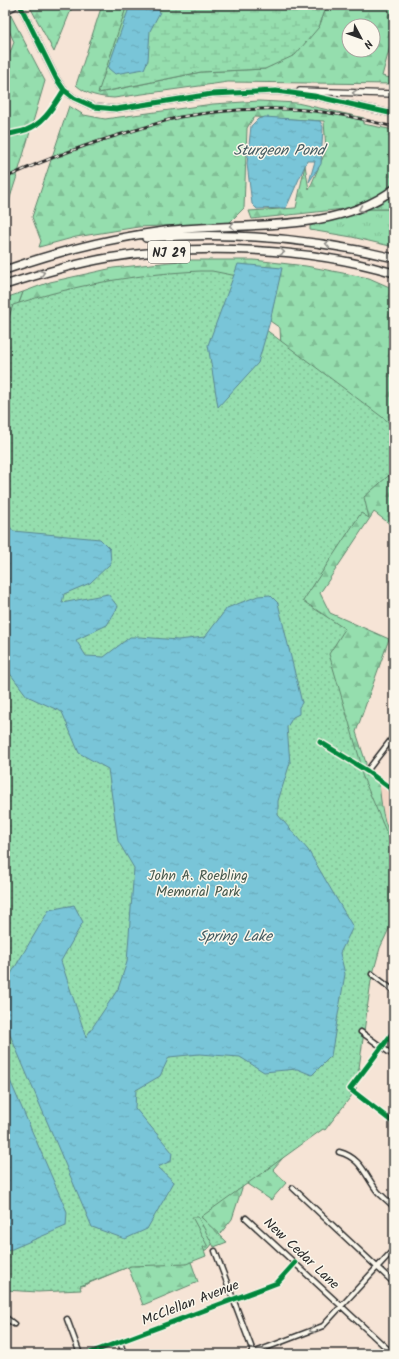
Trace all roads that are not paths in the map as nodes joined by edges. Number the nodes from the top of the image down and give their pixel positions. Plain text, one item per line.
1 (19, 5) edge
2 (5, 12) edge
3 (287, 92) junction
4 (394, 94) edge
5 (394, 114) edge
6 (394, 189) edge
7 (63, 252) junction
8 (394, 258) edge
9 (5, 270) edge
10 (394, 273) edge
11 (5, 285) edge
12 (394, 736) edge
13 (320, 742) dead end
14 (367, 770) junction
15 (394, 791) edge
16 (372, 974) dead end
17 (394, 991) edge
18 (361, 1032) dead end
19 (394, 1032) edge
20 (382, 1047) junction
21 (394, 1056) edge
22 (394, 1123) edge
23 (339, 1152) dead end
24 (293, 1188) dead end
25 (394, 1207) edge
26 (246, 1218) dead end
27 (394, 1249) edge
28 (215, 1251) dead end
29 (295, 1263) junction
30 (377, 1267) junction
31 (394, 1283) edge
32 (233, 1299) junction
33 (341, 1306) junction
34 (5, 1317) edge
35 (67, 1319) dead end
36 (14, 1324) dead end
37 (120, 1342) junction
38 (386, 1351) edge
39 (80, 1354) edge
40 (87, 1354) edge
41 (124, 1354) edge
42 (252, 1354) edge
43 (392, 1354) edge

1 - 2 street
1 - 3 street
4 -> 3 street
3 - 5 street
6 -> 7 highway
8 -> 7 highway, NJ 29
7 - 9 highway, NJ 29
11 -> 10 highway, NJ 29
12 - 14 street
13 - 14 street
14 - 15 street
16 - 17 street
18 - 20 street
19 - 20 street
20 - 21 street
20 - 22 street
23 - 25 street
24 - 30 street
26 - 29 street, New Cedar Lane
27 - 30 street
28 - 32 street
29 - 32 street, McClellan Avenue
29 - 33 street, New Cedar Lane
30 - 31 street
30 - 33 street
32 - 37 street, McClellan Avenue
32 - 42 street
33 - 38 street, New Cedar Lane
33 -> 42 street
34 - 36 street
35 - 39 street
37 - 40 street, McClellan Avenue
37 - 41 street
38 - 43 street, New Cedar Lane

